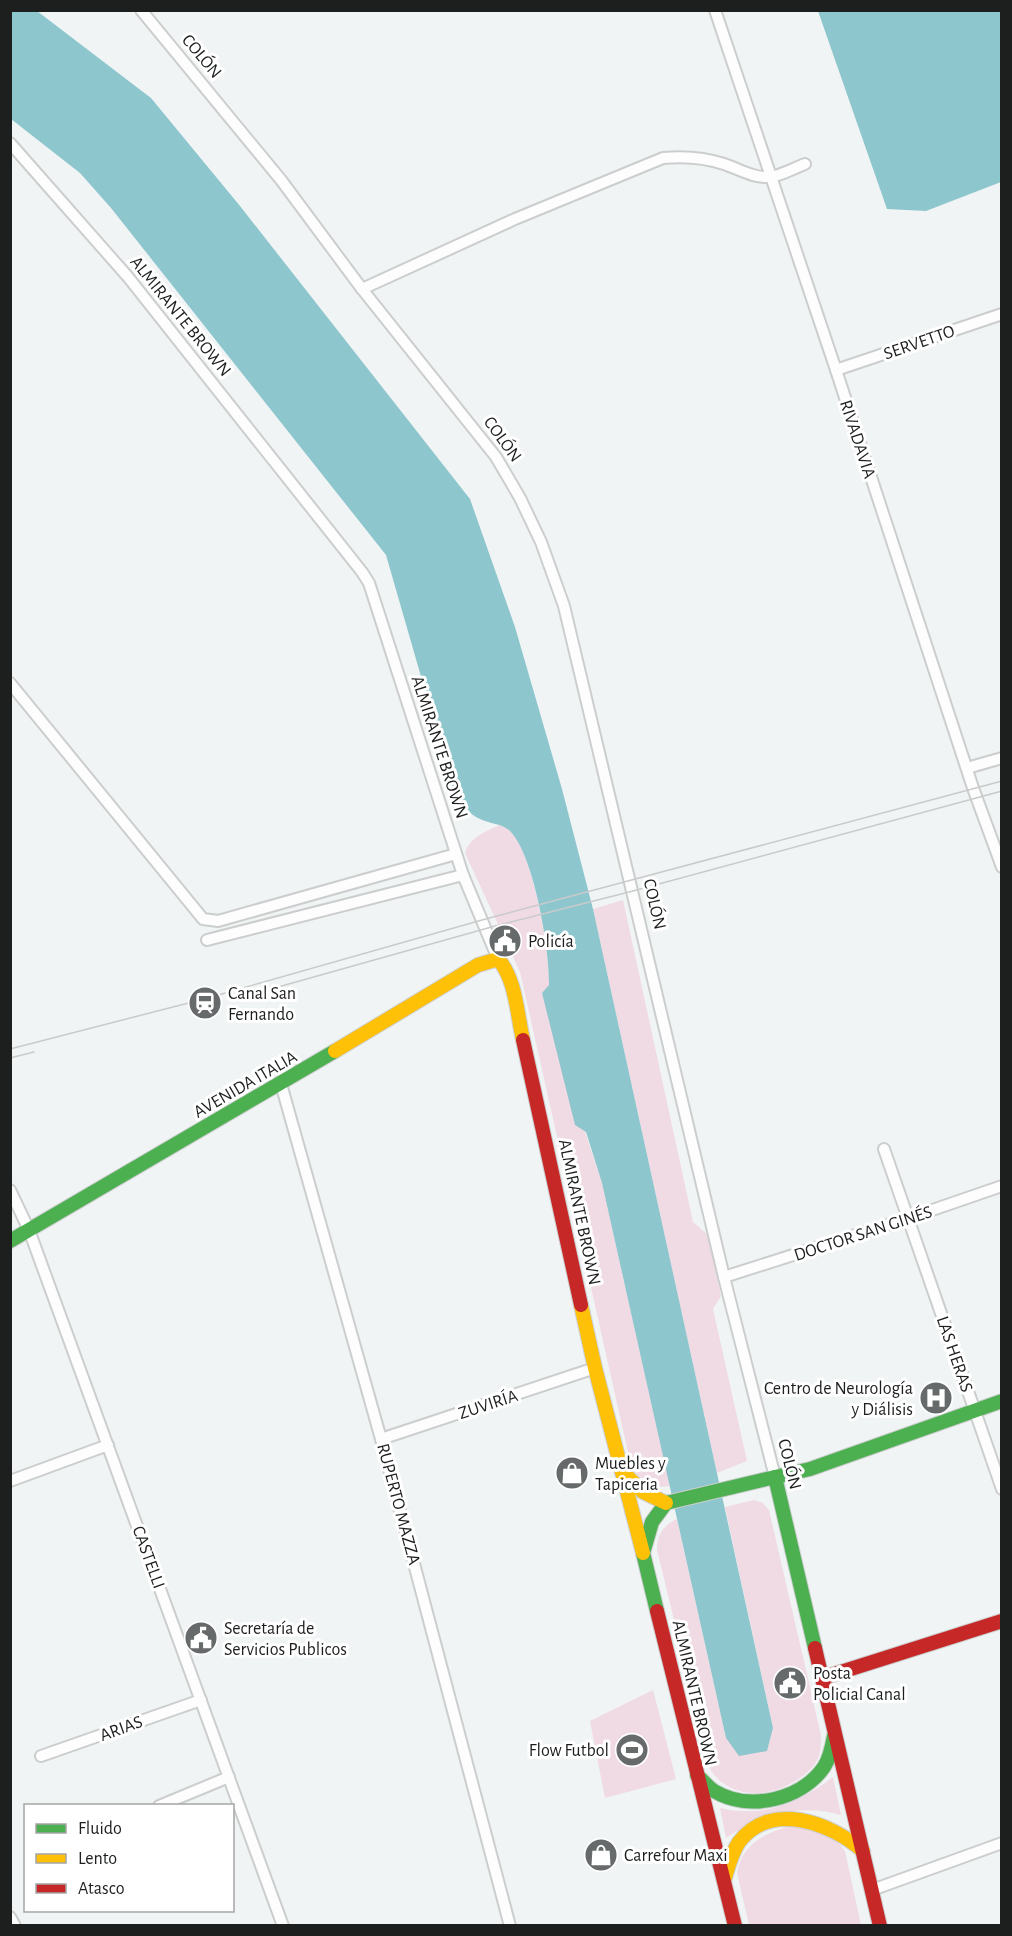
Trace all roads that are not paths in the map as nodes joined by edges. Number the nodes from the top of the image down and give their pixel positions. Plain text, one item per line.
1 (141, 10) edge
2 (715, 10) edge
3 (10, 143) edge
4 (805, 164) dead end
5 (771, 177) junction
6 (362, 289) junction
7 (1002, 314) edge
8 (836, 370) junction
9 (10, 682) edge
10 (1002, 758) edge
11 (967, 768) junction
12 (456, 854) junction
13 (1002, 867) edge
14 (463, 875) junction
15 (207, 940) dead end
16 (498, 959) junction
17 (281, 1084) junction
18 (884, 1149) dead end
19 (1002, 1186) edge
20 (10, 1190) edge
21 (909, 1218) junction
22 (29, 1230) junction
23 (10, 1241) edge
24 (724, 1277) junction
25 (595, 1368) junction
26 (1002, 1401) edge
27 (974, 1410) junction
28 (381, 1439) junction
29 (108, 1445) junction
30 (621, 1469) junction
31 (775, 1477) junction
32 (10, 1481) edge
33 (1002, 1489) edge
34 (666, 1503) junction
35 (643, 1553) junction
36 (1002, 1621) edge
37 (822, 1678) junction
38 (201, 1700) junction
39 (834, 1734) junction
40 (41, 1756) dead end
41 (697, 1775) junction
42 (229, 1777) junction
43 (164, 1804) edge
44 (1002, 1842) edge
45 (864, 1852) junction
46 (724, 1881) junction
47 (872, 1890) junction
48 (10, 1917) edge
49 (15, 1926) edge
50 (284, 1926) edge
51 (510, 1926) edge
52 (735, 1926) edge
53 (880, 1926) edge

1 - 6 street, COLÓN
2 - 5 street, RIVADAVIA
3 - 12 street, ALMIRANTE BROWN
4 - 5 street
5 - 6 street
5 - 8 street, RIVADAVIA
6 - 24 street, COLÓN
7 - 8 street, SERVETTO
8 - 11 street, RIVADAVIA
9 - 12 street
10 - 11 street
11 - 13 street, RIVADAVIA
12 - 14 street, ALMIRANTE BROWN
14 - 15 street
14 - 16 street, ALMIRANTE BROWN
16 - 17 main road, AVENIDA ITALIA
16 - 25 main road, ALMIRANTE BROWN
17 - 22 main road, AVENIDA ITALIA
17 - 28 street, RUPERTO MAZZA
18 - 21 street, LAS HERAS
19 - 21 street, DOCTOR SAN GINÉS
20 - 22 street, CASTELLI
21 - 24 street, DOCTOR SAN GINÉS
21 - 27 street, LAS HERAS
22 - 23 main road, AVENIDA ITALIA
22 - 29 street, CASTELLI
24 - 31 street, COLÓN
25 - 28 street, ZUVIRÍA
25 - 30 main road, ALMIRANTE BROWN
26 - 27 main road
27 - 31 main road
27 - 33 street, LAS HERAS
28 - 51 street, RUPERTO MAZZA
29 - 32 street
29 - 38 street, CASTELLI
30 - 34 main road, ALMIRANTE BROWN
30 - 35 main road, ALMIRANTE BROWN
31 - 34 main road
31 - 37 main road, COLÓN
34 - 35 main road
35 - 41 main road, ALMIRANTE BROWN
36 - 37 main road
37 - 39 main road, COLÓN
38 - 40 street, ARIAS
38 - 42 street, CASTELLI
39 - 41 main road
39 - 45 main road, COLÓN
41 - 46 main road, ALMIRANTE BROWN
42 - 43 street
42 - 50 street, CASTELLI
44 - 47 street
45 - 46 main road
45 - 47 main road, COLÓN
46 - 52 main road, ALMIRANTE BROWN
47 - 53 main road, COLÓN
48 - 49 street

